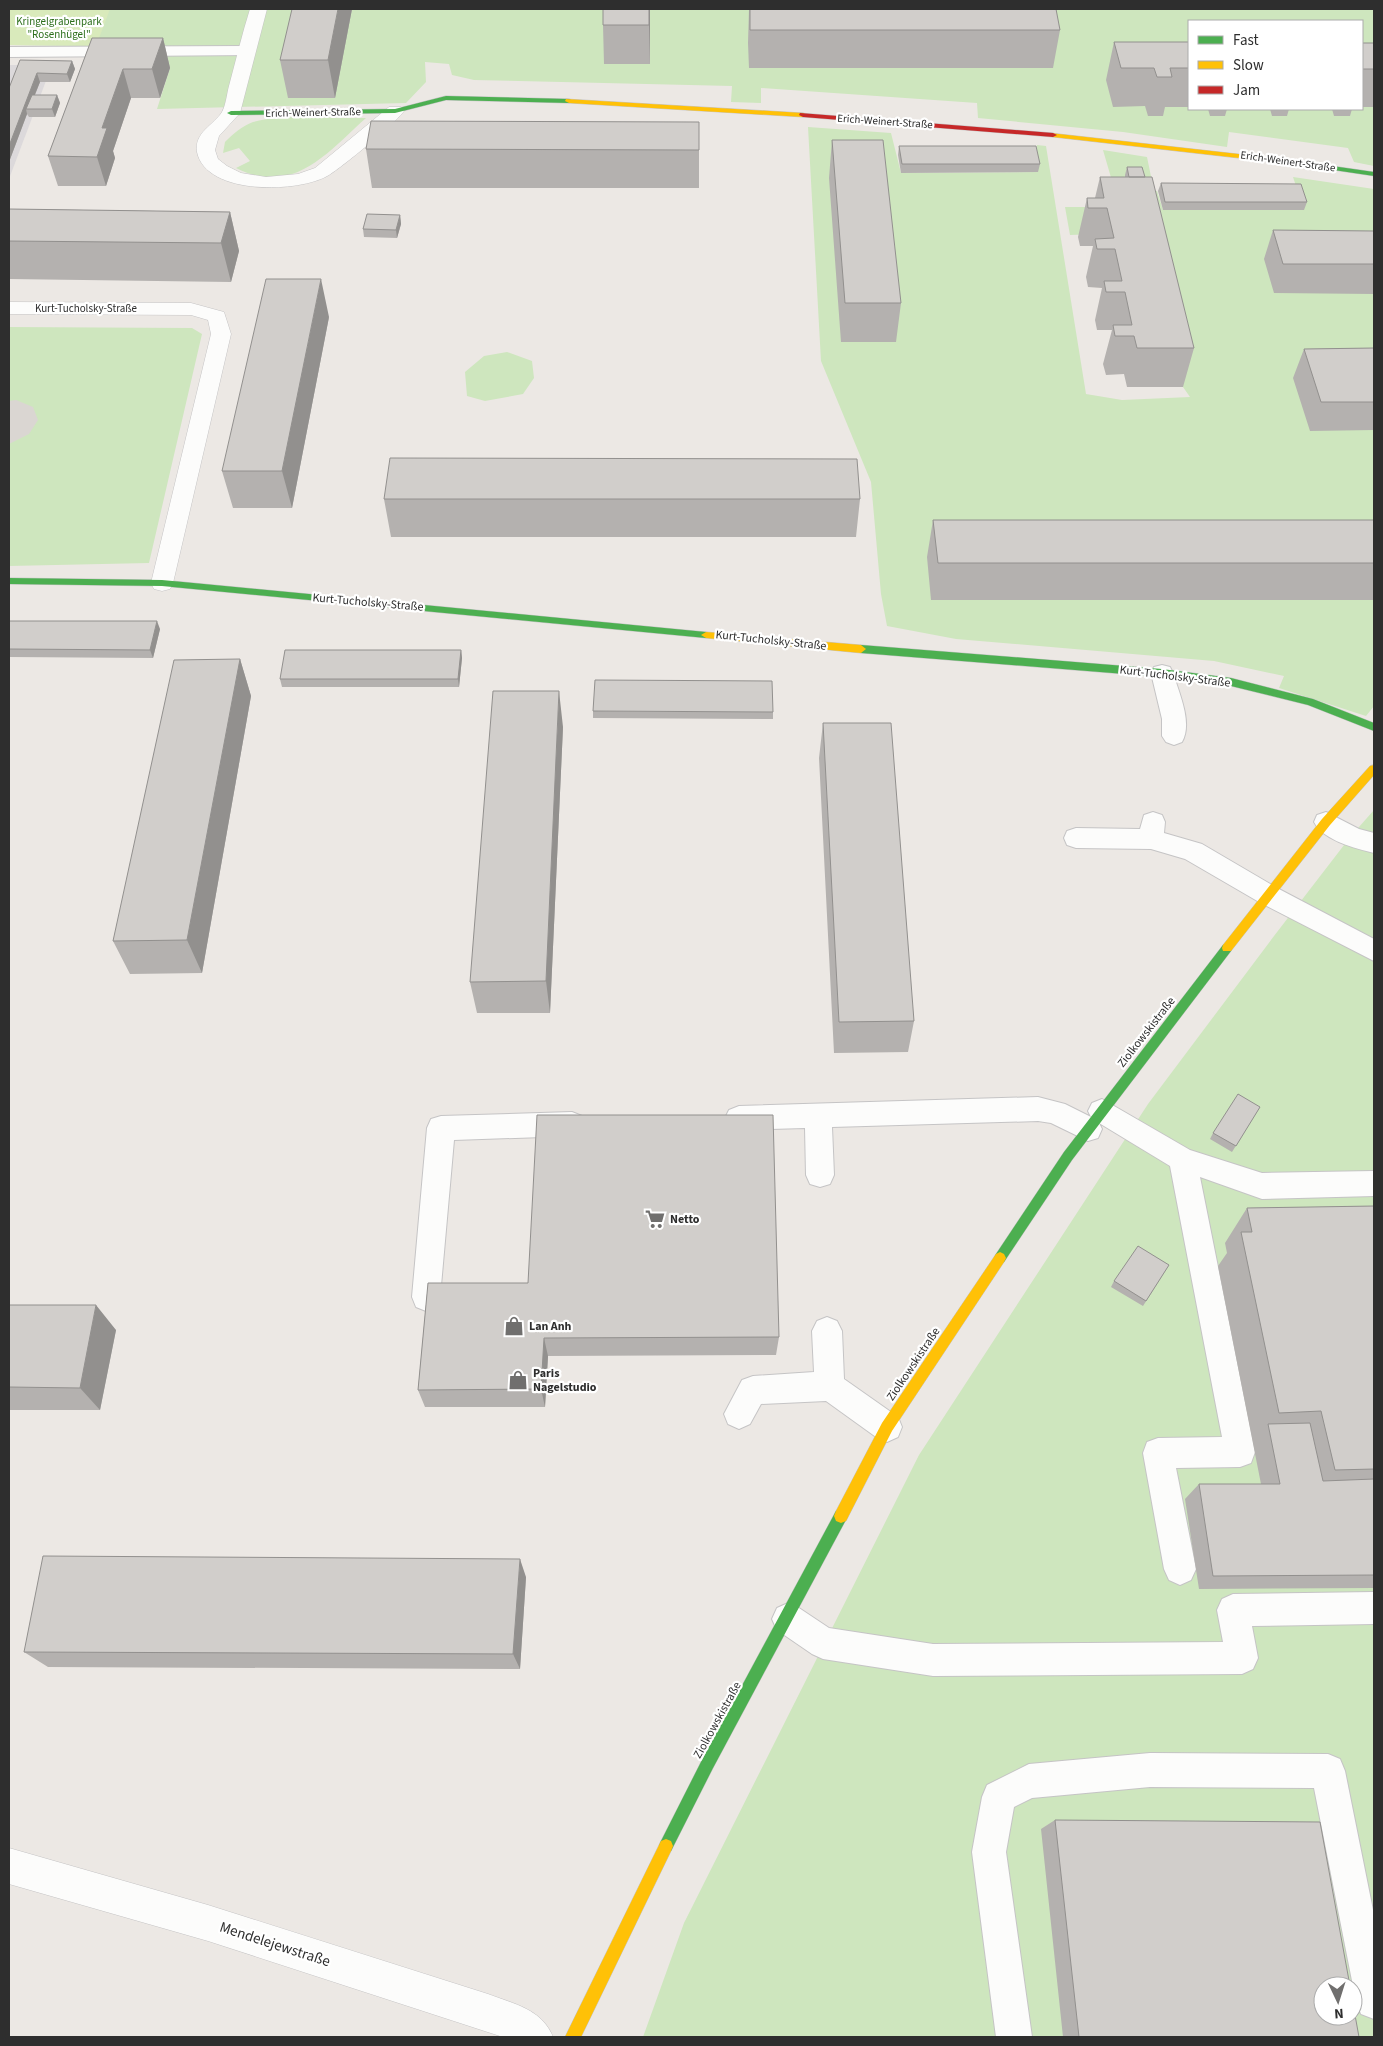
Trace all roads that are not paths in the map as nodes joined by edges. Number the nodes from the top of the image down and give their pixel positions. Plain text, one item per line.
1 (258, 9) edge
2 (246, 51) junction
3 (9, 52) edge
4 (395, 111) junction
5 (231, 113) junction
6 (1374, 174) edge
7 (9, 308) edge
8 (9, 581) edge
9 (162, 583) junction
10 (1162, 673) junction
11 (1374, 727) edge
12 (1174, 736) dead end
13 (1374, 769) edge
14 (1326, 822) junction
15 (1076, 838) dead end
16 (1374, 843) edge
17 (1268, 895) junction
18 (1374, 951) edge
19 (818, 1117) junction
20 (714, 1119) edge
21 (1095, 1120) junction
22 (597, 1123) edge
23 (1182, 1159) junction
24 (820, 1175) dead end
25 (1374, 1183) edge
26 (426, 1297) edge
27 (827, 1331) dead end
28 (830, 1386) junction
29 (739, 1414) dead end
30 (887, 1427) junction
31 (1180, 1569) dead end
32 (1374, 1608) edge
33 (788, 1619) junction
34 (9, 1866) edge
35 (1374, 2001) edge
36 (534, 2037) edge
37 (573, 2037) edge
38 (1014, 2037) edge

1 - 2 street
2 - 3 lane
2 - 5 street
4 - 5 street, Erich-Weinert-Straße
4 - 5 street, Erich-Weinert-Straße
4 - 6 street, Erich-Weinert-Straße
7 - 9 street, Kurt-Tucholsky-Straße
8 - 9 street, Kurt-Tucholsky-Straße
9 - 10 street, Kurt-Tucholsky-Straße
10 - 11 street, Kurt-Tucholsky-Straße
10 - 12 lane
13 - 14 street, Ziolkowskistraße
14 - 16 lane
14 - 17 street, Ziolkowskistraße
15 - 17 lane
17 - 18 lane
17 - 21 street, Ziolkowskistraße
19 - 20 lane
19 - 21 lane
19 - 24 lane
21 - 23 lane
21 - 30 street, Ziolkowskistraße
22 - 26 lane
23 - 25 lane
23 - 31 lane
27 - 28 lane
28 - 29 lane
28 - 30 lane
30 - 33 street, Ziolkowskistraße
32 - 33 lane
33 - 37 street, Ziolkowskistraße
34 - 36 street, Mendelejewstraße
35 - 38 lane

